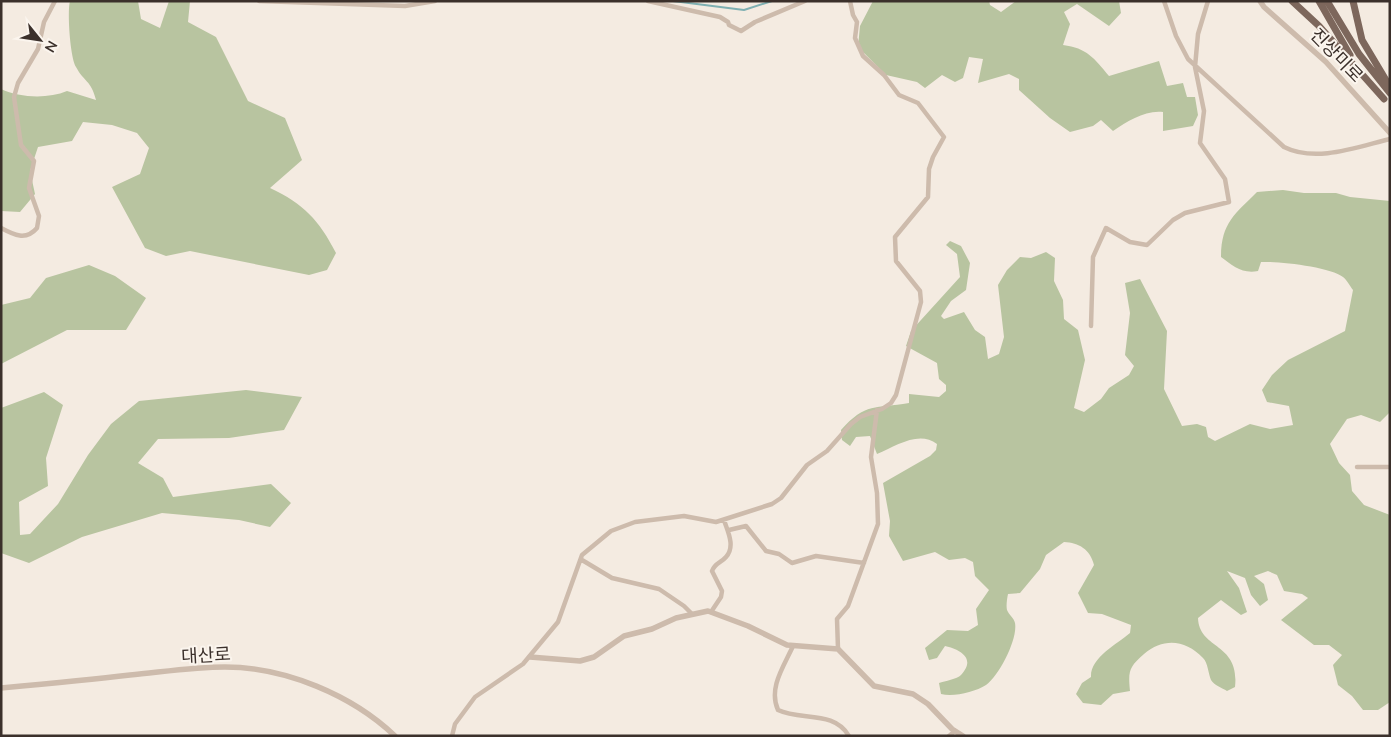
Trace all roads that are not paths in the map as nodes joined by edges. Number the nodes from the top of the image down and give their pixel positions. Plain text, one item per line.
1 (55, 1) edge
2 (259, 1) edge
3 (435, 1) edge
4 (648, 1) edge
5 (804, 1) edge
6 (850, 1) edge
7 (1164, 1) edge
8 (1208, 1) edge
9 (1259, 1) edge
10 (1292, 1) edge
11 (1319, 1) edge
12 (1327, 1) edge
13 (1353, 1) edge
14 (1196, 67) junction
15 (1390, 87) edge
16 (1390, 93) edge
17 (1384, 99) junction
18 (1390, 106) edge
19 (1390, 133) edge
20 (1390, 139) edge
21 (1, 228) edge
22 (1091, 326) dead end
23 (878, 410) junction
24 (1357, 467) dead end
25 (1390, 467) edge
26 (724, 520) junction
27 (728, 530) junction
28 (582, 560) junction
29 (864, 563) junction
30 (711, 612) junction
31 (692, 614) junction
32 (793, 646) junction
33 (838, 648) junction
34 (530, 657) junction
35 (1, 688) edge
36 (955, 731) junction
37 (395, 736) edge
38 (452, 736) edge
39 (849, 736) edge
40 (949, 736) edge
41 (963, 736) edge

1 - 21 street
2 - 3 street
4 - 5 street
6 - 23 street
7 - 14 street
8 - 14 street
9 - 19 street, 진상미로
10 - 17 main road
11 - 17 main road
12 - 16 main road
13 - 15 main road
14 - 20 street
14 - 22 street
17 - 18 main road
23 - 26 street
23 - 29 street
24 - 25 street
26 - 27 street
26 - 28 street
27 - 29 street
27 - 30 street
28 - 31 street
28 - 34 street
29 - 33 street
30 - 31 street
30 - 32 street
31 - 34 street
32 - 33 street
32 - 39 street
33 - 36 street
34 - 38 street
35 - 37 street, 대산로
36 - 40 street
36 - 41 street

